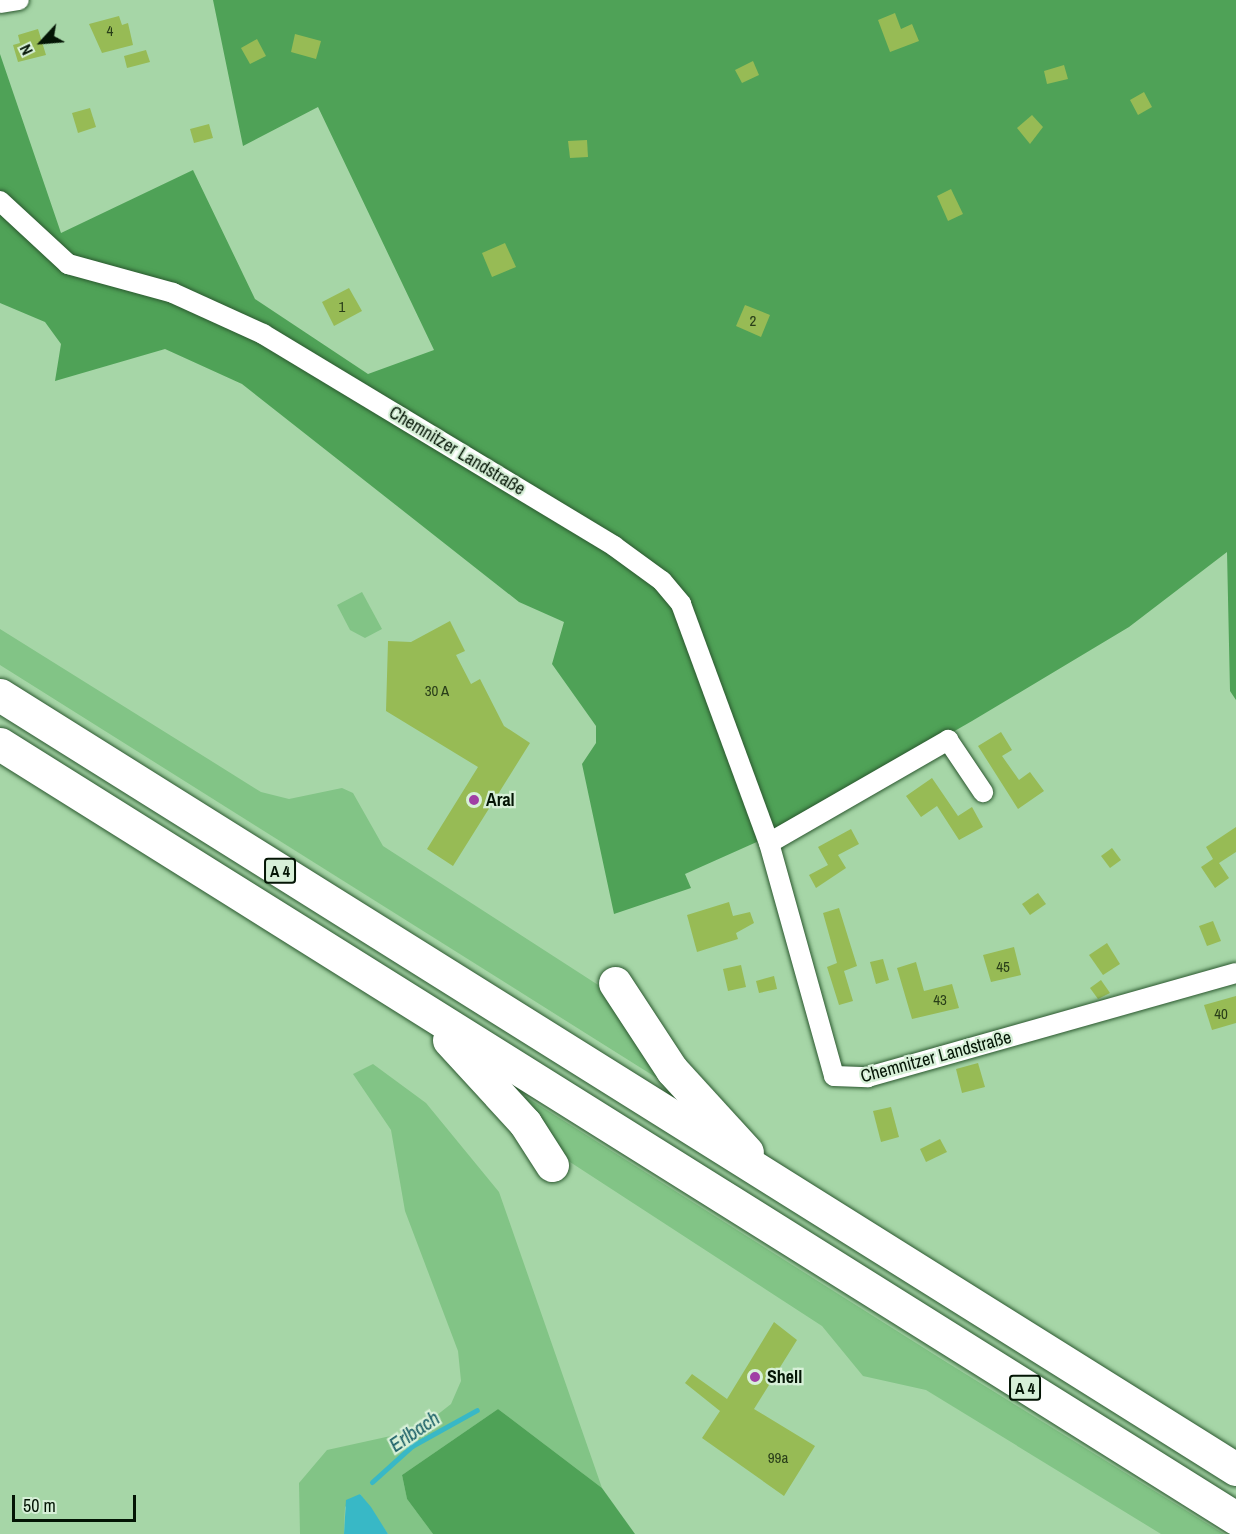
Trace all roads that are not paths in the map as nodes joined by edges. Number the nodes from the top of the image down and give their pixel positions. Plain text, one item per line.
1 (19, 0) edge
2 (0, 3) edge
3 (0, 201) edge
4 (0, 695) edge
5 (0, 744) edge
6 (983, 792) dead end
7 (769, 843) junction
8 (1236, 973) edge
9 (615, 983) dead end
10 (431, 1014) junction
11 (552, 1165) dead end
12 (767, 1176) junction
13 (1236, 1469) edge
14 (1236, 1518) edge

1 - 2 street
3 - 7 street, Chemnitzer Landstraße
4 - 12 highway, A 4
5 - 10 highway, A 4
6 - 7 street
7 - 8 street, Chemnitzer Landstraße
9 - 12 highway
10 - 11 highway
10 - 14 highway, A 4
12 - 13 highway, A 4

